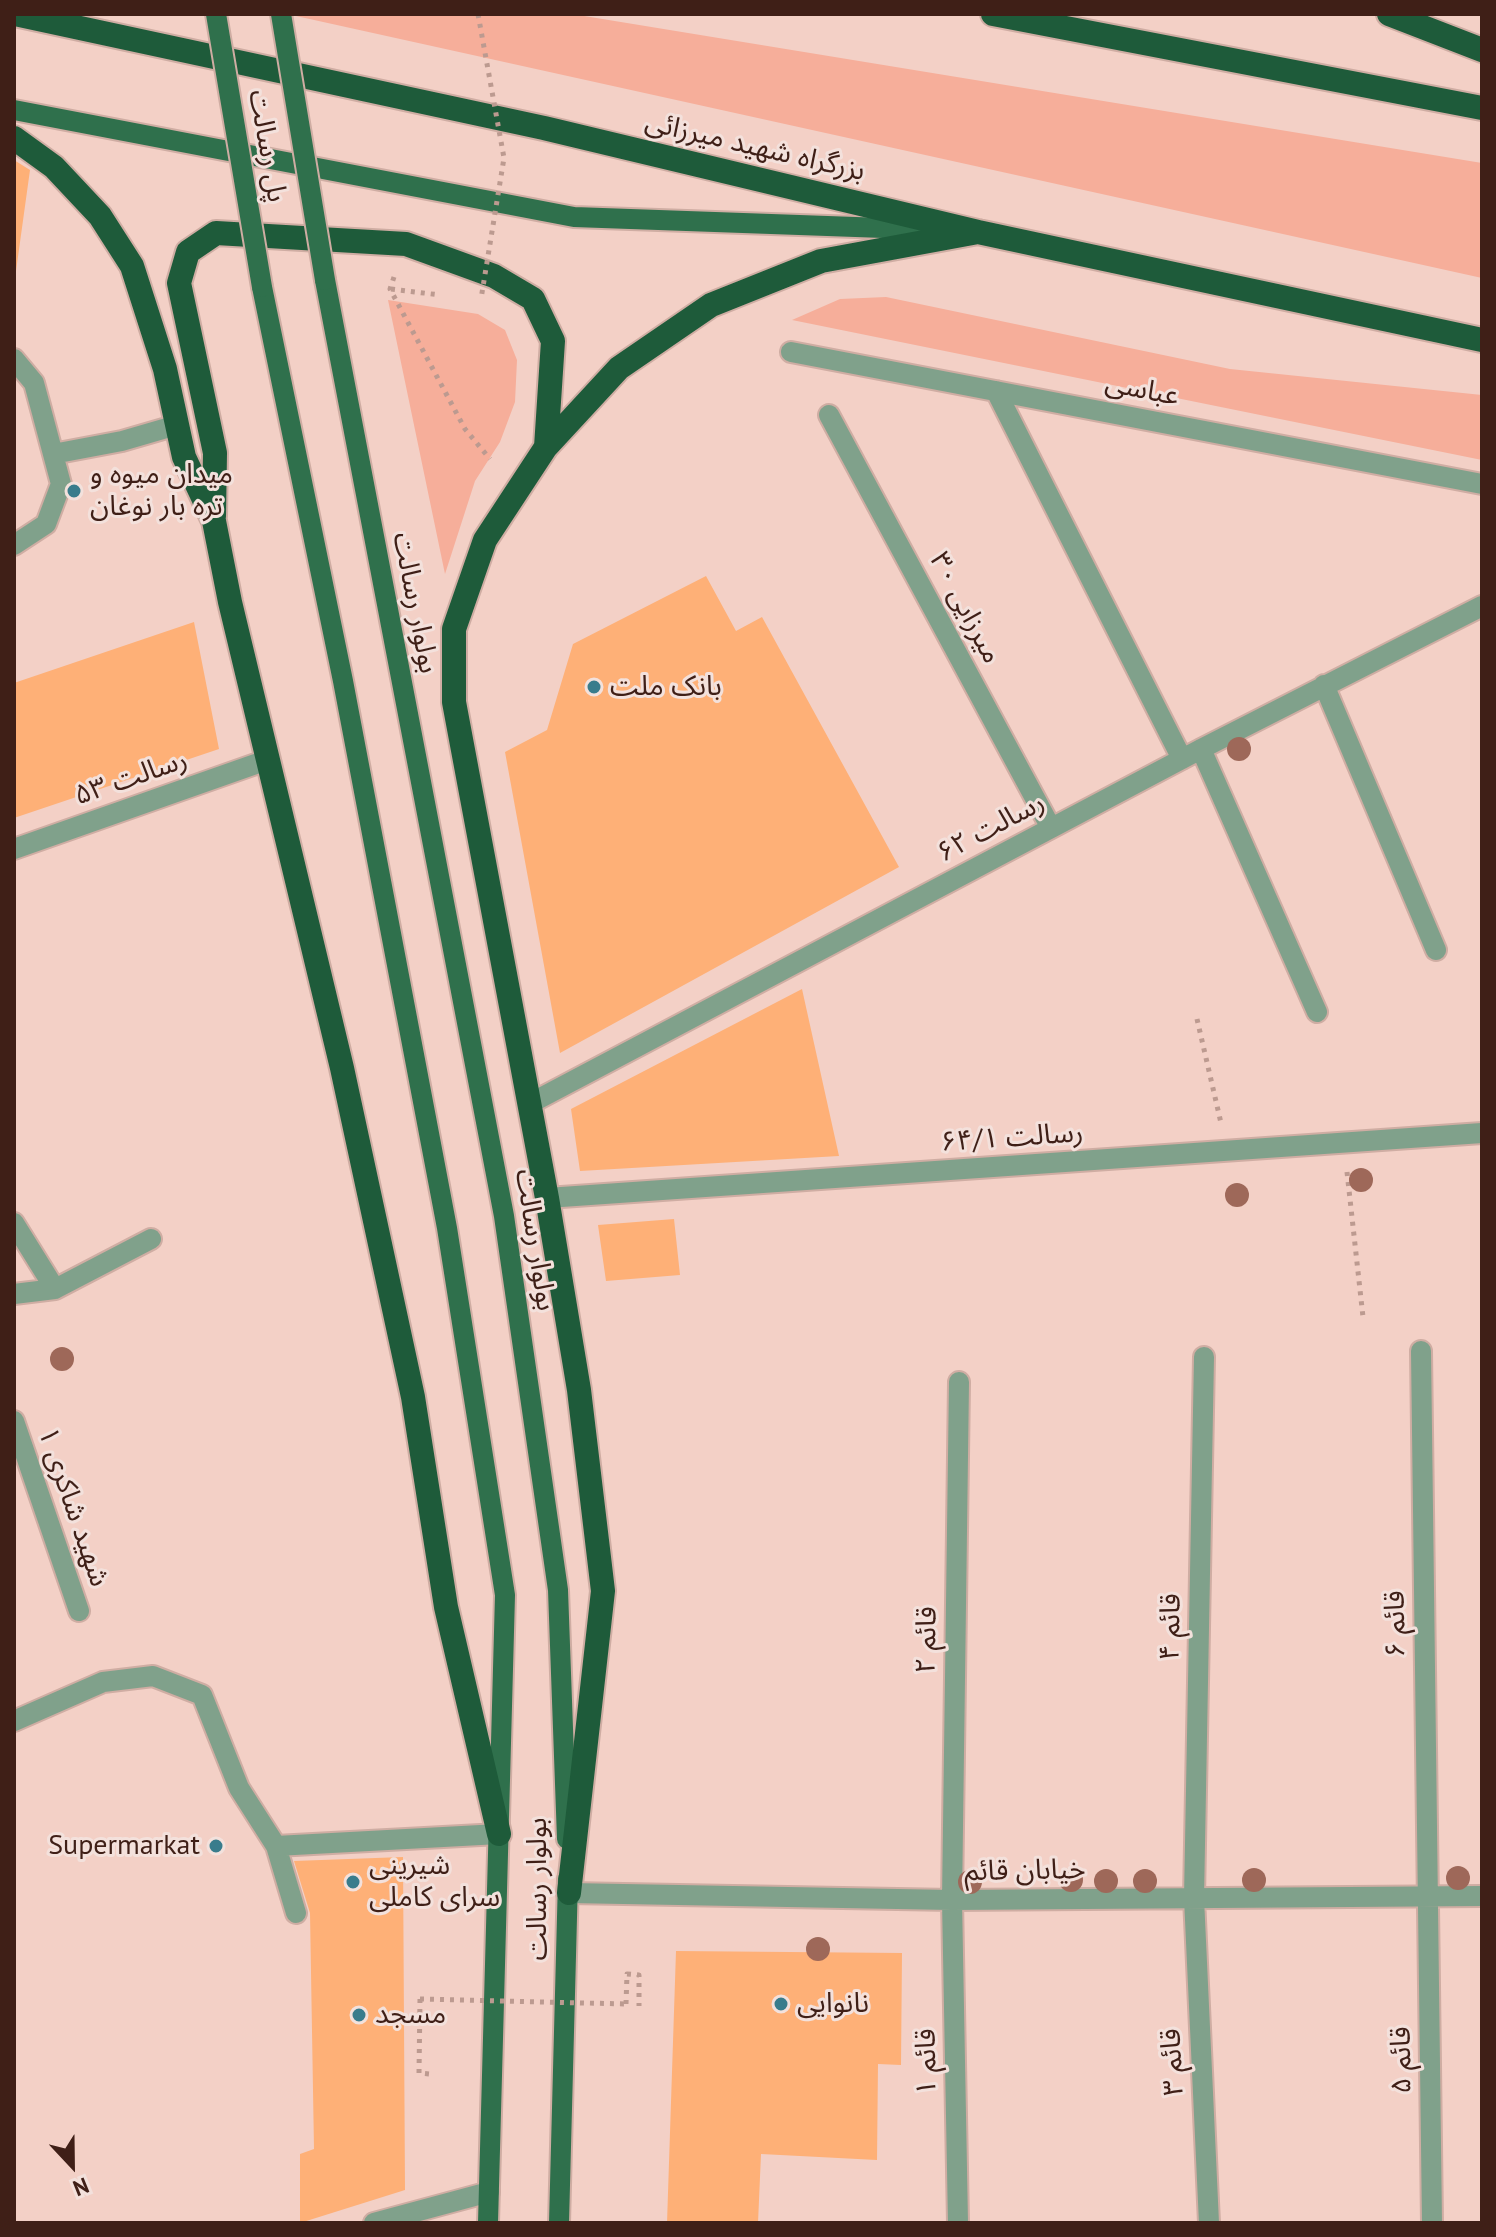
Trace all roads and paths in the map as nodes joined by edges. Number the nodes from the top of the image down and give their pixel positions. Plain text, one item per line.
1 (15, 14) edge
2 (216, 14) edge
3 (281, 14) edge
4 (478, 14) edge
5 (993, 14) edge
6 (1389, 14) edge
7 (1482, 50) edge
8 (1482, 108) edge
9 (14, 110) edge
10 (14, 138) edge
11 (978, 232) junction
12 (406, 244) junction
13 (325, 280) joint
14 (262, 287) joint
15 (390, 289) junction
16 (450, 296) dead end
17 (481, 299) dead end
18 (1482, 340) edge
19 (791, 352) dead end
20 (14, 359) edge
21 (996, 391) junction
22 (829, 415) dead end
23 (177, 425) junction
24 (546, 447) junction
25 (53, 454) junction
26 (490, 459) dead end
27 (1482, 484) edge
28 (214, 521) junction
29 (14, 545) edge
30 (1482, 606) edge
31 (1324, 685) junction
32 (1201, 749) junction
33 (1182, 759) junction
34 (267, 760) junction
35 (1051, 828) junction
36 (14, 849) edge
37 (1436, 950) dead end
38 (1317, 1012) dead end
39 (1197, 1019) dead end
40 (529, 1104) junction
41 (1482, 1133) edge
42 (1344, 1143) junction
43 (1228, 1151) junction
44 (547, 1198) junction
45 (14, 1223) edge
46 (151, 1239) dead end
47 (55, 1289) junction
48 (14, 1294) edge
49 (1363, 1317) dead end
50 (1421, 1351) dead end
51 (1204, 1357) dead end
52 (959, 1382) dead end
53 (14, 1421) edge
54 (79, 1611) dead end
55 (14, 1721) edge
56 (499, 1834) junction
57 (276, 1846) junction
58 (569, 1893) junction
59 (1427, 1896) junction
60 (1482, 1896) edge
61 (1194, 1898) junction
62 (952, 1900) junction
63 (296, 1913) dead end
64 (639, 2006) dead end
65 (429, 2074) dead end
66 (489, 2192) junction
67 (374, 2223) edge
68 (488, 2223) edge
69 (559, 2223) edge
70 (958, 2223) edge
71 (1209, 2223) edge
72 (1432, 2223) edge

1 - 11 highway, بزرگراه شهید میرزائی
2 - 14 main road, پل رسالت, bridge
3 - 13 main road, پل رسالت, bridge
4 - 17 path, bridge
5 - 8 highway
6 - 7 highway
9 - 11 main road
10 - 23 highway
11 - 18 highway, بزرگراه شهید میرزائی
11 - 24 highway
12 - 15 path
12 - 24 highway
12 - 28 highway
13 - 58 main road, بولوار رسالت
14 - 56 main road, بولوار رسالت
15 - 16 path
15 - 26 path
19 - 21 street, عباسی
20 - 25 street
21 - 27 street, عباسی
21 - 33 street
22 - 35 street, میرزایی ۳۰
23 - 25 street
23 - 28 highway
24 - 40 highway
25 - 29 street
28 - 34 highway
30 - 31 street, رسالت ۶۲
31 - 32 street, رسالت ۶۲
31 - 37 street
32 - 33 street, رسالت ۶۲
32 - 38 street
33 - 35 street, رسالت ۶۲
34 - 36 street, رسالت ۵۳
34 - 56 highway
35 - 40 street, رسالت ۶۲
39 - 43 path
40 - 44 highway
41 - 42 street, رسالت ۶۴/۱
42 - 43 street, رسالت ۶۴/۱
42 - 49 path
43 - 44 street, رسالت ۶۴/۱
44 - 58 highway
45 - 47 street
46 - 47 street
47 - 48 street
50 - 59 street, قائم ۶
51 - 61 street, قائم ۴
52 - 62 street, قائم ۲
53 - 54 street, شهید شاکری ۱
55 - 57 street
56 - 57 street
56 - 66 main road, بولوار رسالت
57 - 63 street
58 - 62 street, خیابان قائم
58 - 69 main road, بولوار رسالت
59 - 60 street, خیابان قائم
59 - 61 street, خیابان قائم
59 - 72 street, قائم ۵
61 - 62 street, خیابان قائم
61 - 71 street, قائم ۳
62 - 70 street, قائم ۱
64 - 65 path, bridge
66 - 67 street
66 - 68 main road, بولوار رسالت

